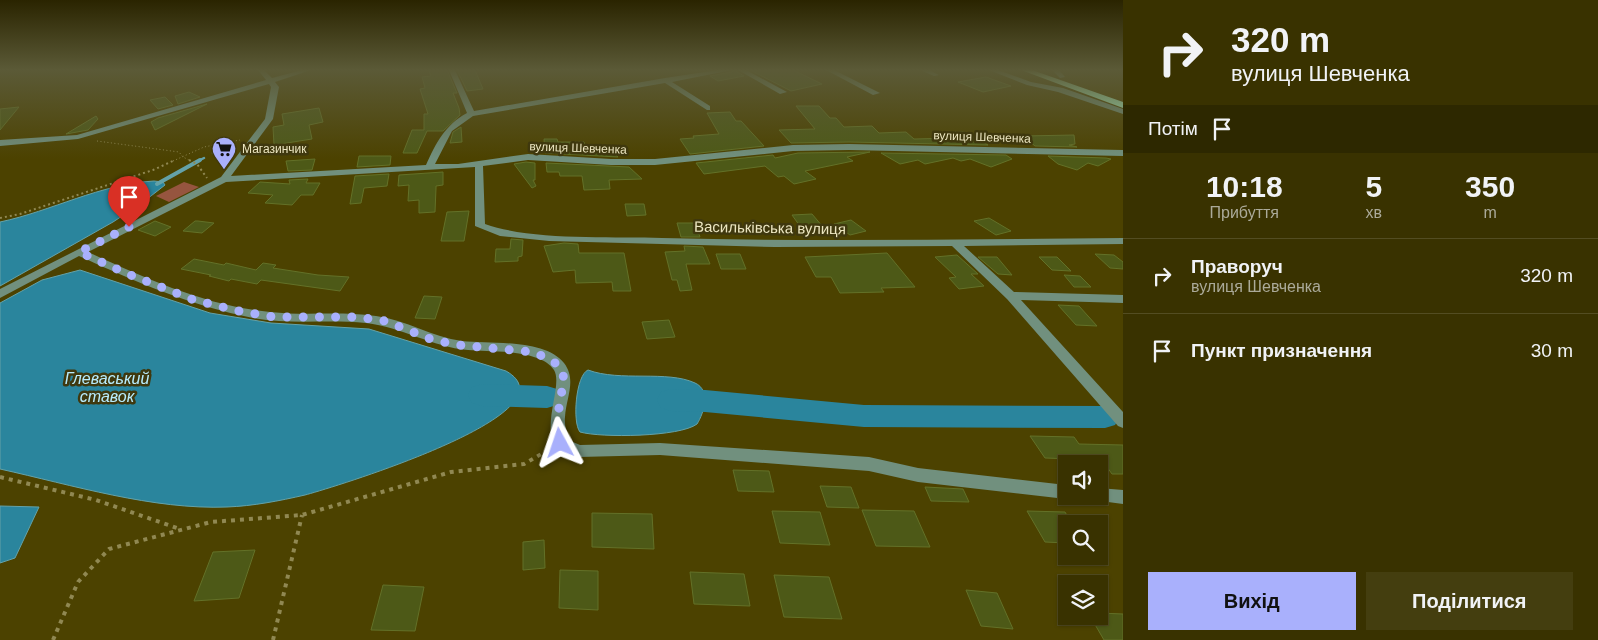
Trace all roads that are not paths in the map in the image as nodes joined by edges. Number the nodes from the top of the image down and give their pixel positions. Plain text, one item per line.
1 (201, 100) edge
2 (273, 100) edge
3 (465, 100) edge
4 (552, 100) edge
5 (695, 100) edge
6 (1088, 100) edge
7 (1109, 100) edge
8 (1123, 105) edge
9 (707, 108) dead end
10 (1123, 112) edge
11 (471, 114) junction
12 (0, 143) edge
13 (1123, 153) edge
14 (479, 165) junction
15 (429, 167) junction
16 (224, 180) junction
17 (1123, 241) edge
18 (955, 243) junction
19 (79, 252) junction
20 (0, 294) edge
21 (1011, 296) junction
22 (1123, 299) edge
23 (1123, 422) edge
24 (1058, 491) edge
25 (1108, 496) edge
26 (1123, 498) edge

1 - 12 street
2 - 16 street
3 - 11 street
4 - 11 street
5 - 9 street
6 - 10 street
7 - 8 highway
11 - 15 street
13 - 14 street, вулиця Шевченка
14 - 15 street, вулиця Шевченка
14 - 18 street, Васильківська вулиця
15 - 16 street, вулиця Шевченка
16 - 19 street, вулиця Шевченка
17 - 18 street, Васильківська вулиця
18 - 21 street
19 - 20 street, вулиця Шевченка
19 - 24 street
21 - 22 street
21 - 23 street
25 - 26 street

